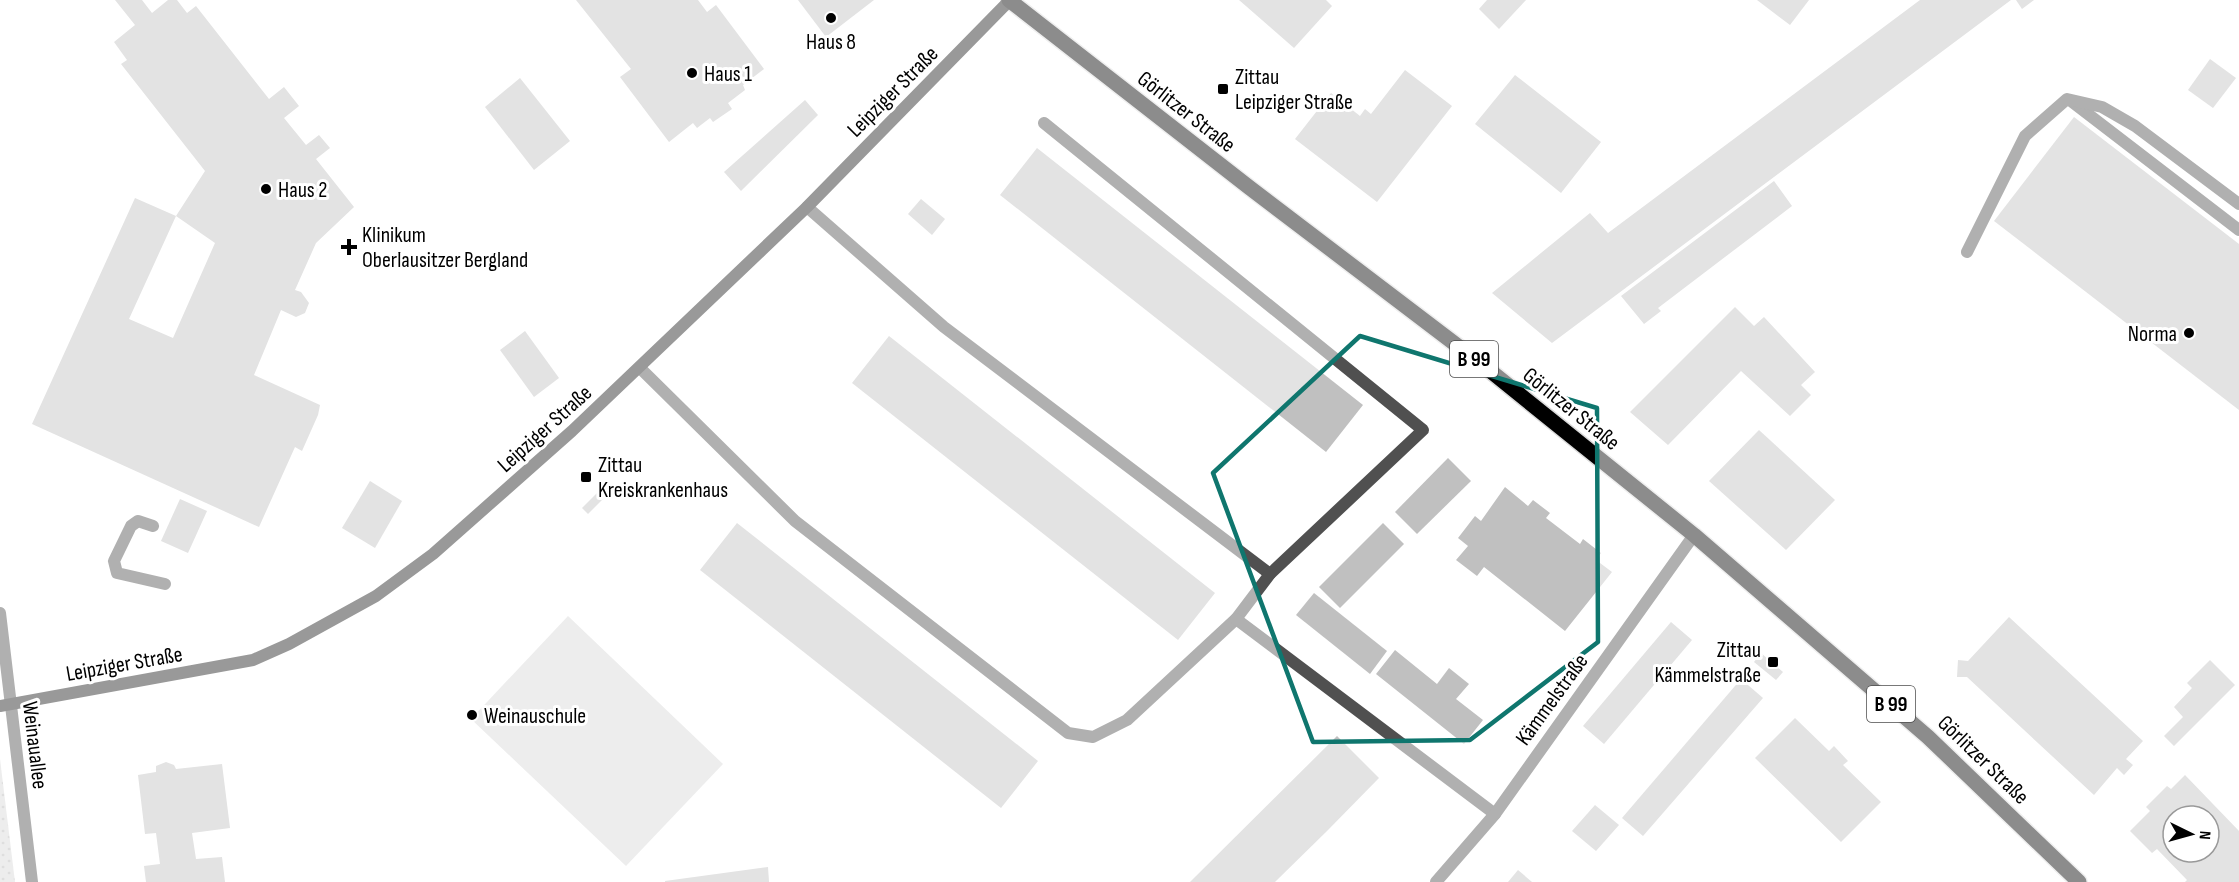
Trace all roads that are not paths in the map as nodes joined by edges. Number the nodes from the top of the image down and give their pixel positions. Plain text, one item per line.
1 (1010, 0) edge
2 (2067, 99) junction
3 (1044, 123) dead end
4 (2239, 204) edge
5 (807, 207) junction
6 (2239, 230) edge
7 (1968, 252) dead end
8 (640, 368) junction
9 (153, 526) dead end
10 (1694, 535) junction
11 (1270, 574) junction
12 (165, 584) dead end
13 (0, 614) edge
14 (1236, 620) junction
15 (5, 705) edge
16 (1495, 814) junction
17 (32, 882) edge
18 (1436, 882) edge
19 (2079, 882) edge

1 - 5 main road, Leipziger Straße
1 - 10 main road, Görlitzer Straße / B 99
2 - 4 street
2 - 6 street
2 - 7 street
3 - 11 street
5 - 8 main road, Leipziger Straße
5 - 11 street
8 - 14 street
8 - 15 main road, Leipziger Straße
9 - 12 street
10 - 16 street, Kämmelstraße
10 - 19 main road, Görlitzer Straße / B 99
11 - 14 street
13 - 15 street, Weinauallee
14 - 16 street
15 - 17 street, Weinauallee
16 - 18 street, Kämmelstraße

